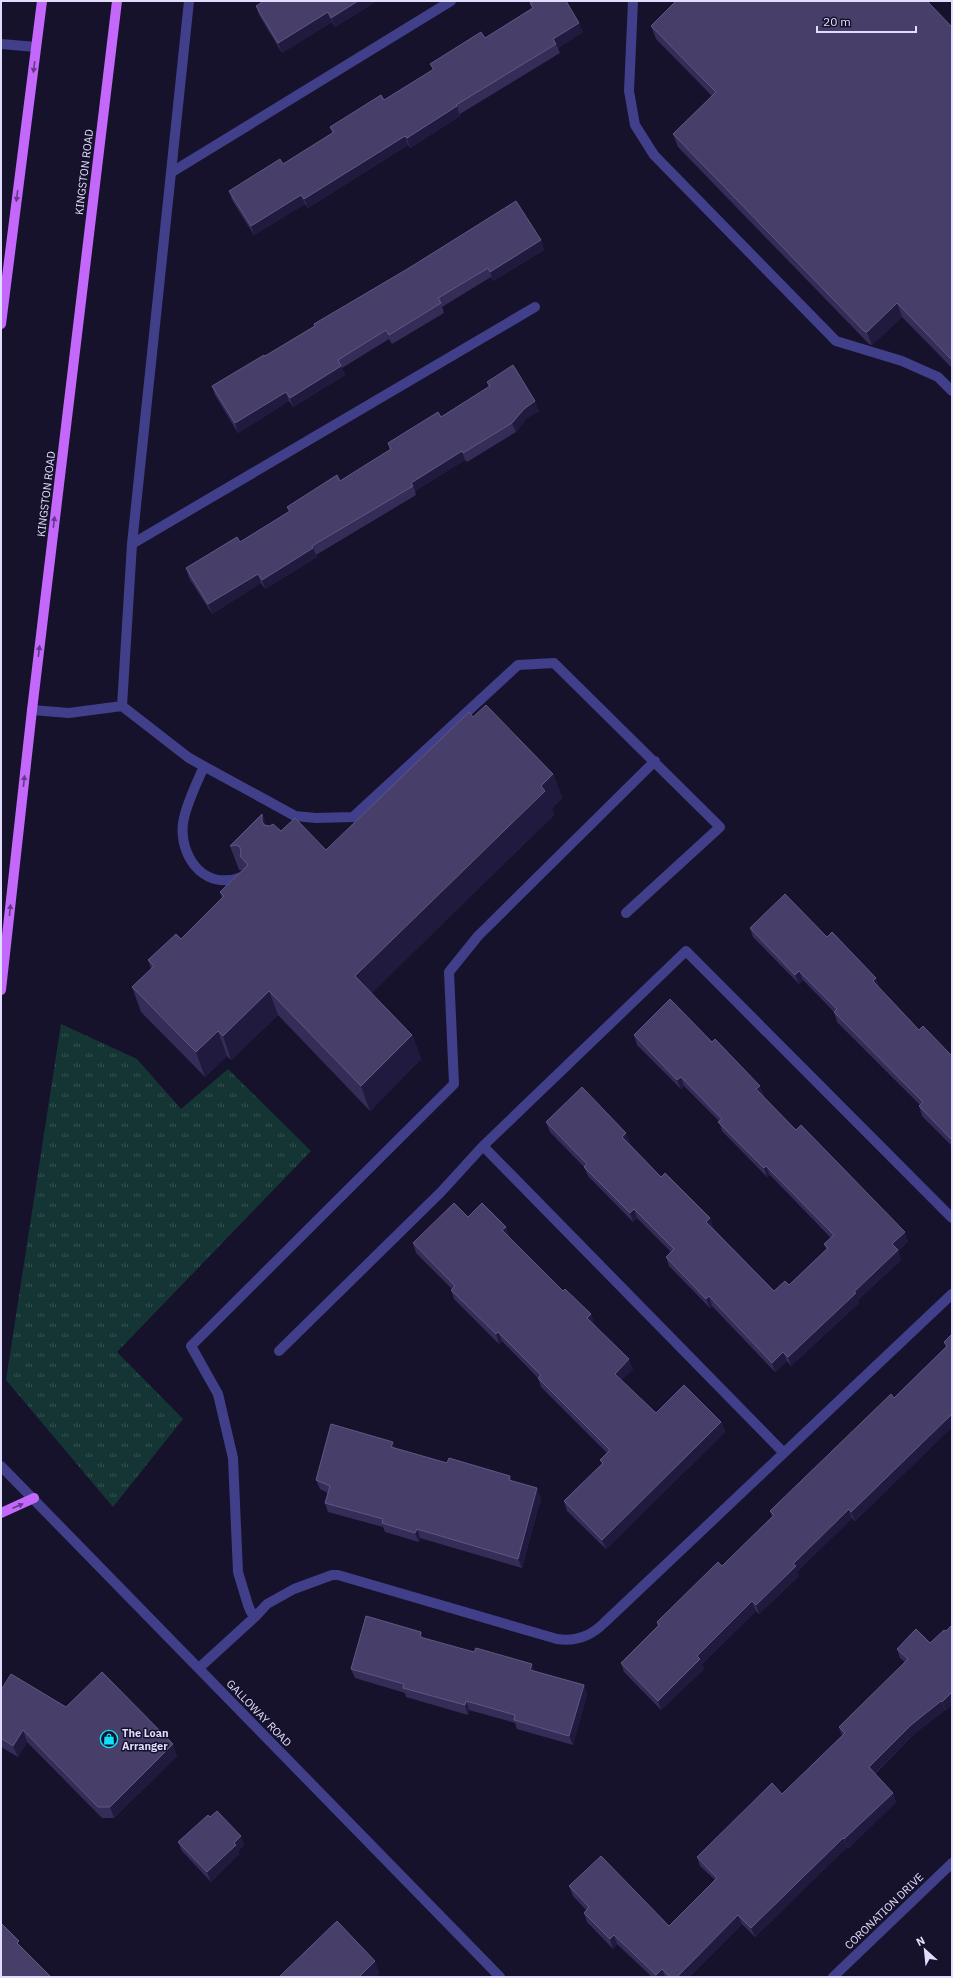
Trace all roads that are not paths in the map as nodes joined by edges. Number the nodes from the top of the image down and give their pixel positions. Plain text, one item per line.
1 (42, 1) edge
2 (117, 1) edge
3 (189, 1) edge
4 (451, 1) edge
5 (633, 1) edge
6 (1, 44) edge
7 (36, 48) junction
8 (172, 172) junction
9 (535, 307) dead end
10 (1, 324) edge
11 (952, 391) edge
12 (132, 544) junction
13 (122, 706) junction
14 (32, 710) junction
15 (655, 761) junction
16 (204, 766) junction
17 (296, 816) junction
18 (290, 827) edge
19 (244, 876) edge
20 (626, 913) dead end
21 (1, 990) edge
22 (483, 1146) junction
23 (952, 1218) edge
24 (952, 1294) edge
25 (279, 1351) dead end
26 (783, 1452) junction
27 (1, 1466) edge
28 (34, 1498) junction
29 (1, 1513) edge
30 (257, 1615) junction
31 (199, 1668) junction
32 (952, 1863) edge
33 (500, 1977) edge
34 (833, 1977) edge

1 - 7 main road
14 -> 2 main road, KINGSTON ROAD
3 - 8 street
4 - 8 street
5 - 11 street
6 - 7 street
7 -> 10 main road
8 - 12 street
9 - 12 street
12 - 13 street
13 - 14 street
13 - 16 street
21 -> 14 main road, KINGSTON ROAD
15 - 17 street
15 - 20 street
15 - 30 street
16 - 17 street
16 - 19 street
17 - 18 street
22 - 23 street
22 - 25 street
22 - 26 street
24 - 26 street
26 - 30 street
27 - 28 street, GALLOWAY ROAD
29 -> 28 main road
28 - 31 street, GALLOWAY ROAD
30 - 31 street
31 - 33 street, GALLOWAY ROAD
32 - 34 street, CORONATION DRIVE

